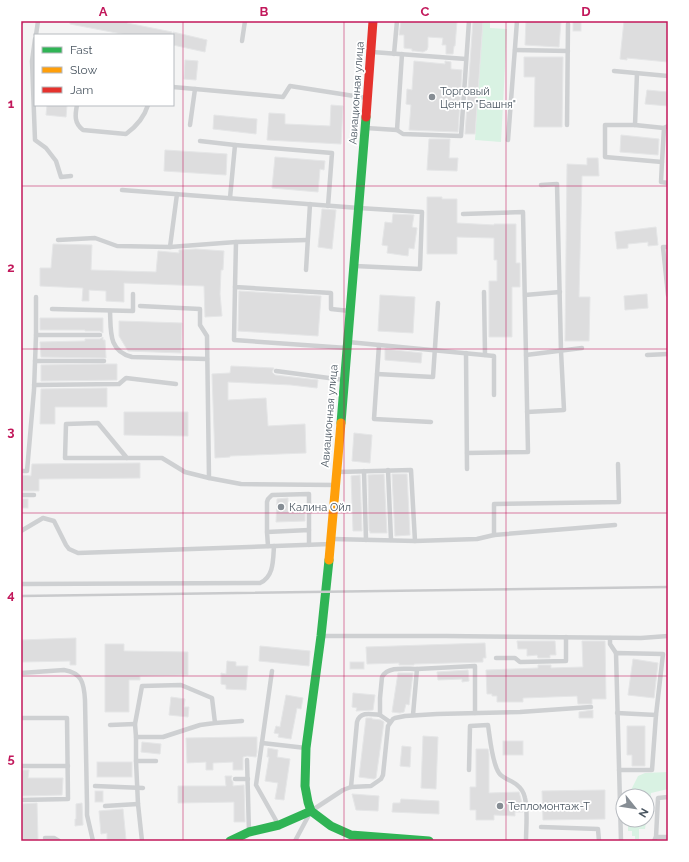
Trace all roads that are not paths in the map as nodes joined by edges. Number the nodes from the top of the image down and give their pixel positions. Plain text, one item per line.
1 (38, 21) edge
2 (245, 21) edge
3 (373, 21) edge
4 (396, 21) edge
5 (469, 21) edge
6 (517, 21) edge
7 (568, 24) dead end
8 (36, 34) edge
9 (242, 41) dead end
10 (34, 46) edge
11 (515, 50) junction
12 (568, 51) junction
13 (371, 52) junction
14 (394, 54) junction
15 (402, 54) junction
16 (466, 59) junction
17 (614, 72) dead end
18 (637, 73) junction
19 (668, 76) edge
20 (174, 87) edge
21 (195, 88) junction
22 (368, 98) junction
23 (77, 106) edge
24 (148, 106) edge
25 (190, 125) dead end
26 (567, 125) dead end
27 (635, 125) junction
28 (666, 127) edge
29 (366, 128) junction
30 (397, 130) junction
31 (508, 140) dead end
32 (200, 141) dead end
33 (235, 145) junction
34 (662, 162) junction
35 (71, 176) dead end
36 (668, 183) edge
37 (541, 185) dead end
38 (122, 190) dead end
39 (177, 194) junction
40 (230, 198) junction
41 (310, 204) junction
42 (328, 206) junction
43 (359, 208) junction
44 (463, 214) dead end
45 (58, 240) dead end
46 (307, 240) junction
47 (236, 242) junction
48 (170, 247) junction
49 (668, 247) edge
50 (354, 266) junction
51 (306, 270) dead end
52 (235, 287) junction
53 (484, 292) dead end
54 (560, 292) junction
55 (133, 294) dead end
56 (525, 295) junction
57 (668, 296) edge
58 (36, 297) dead end
59 (438, 303) dead end
60 (140, 306) dead end
61 (52, 309) dead end
62 (110, 311) junction
63 (350, 312) junction
64 (36, 335) junction
65 (100, 335) dead end
66 (348, 345) junction
67 (379, 345) junction
68 (582, 348) dead end
69 (434, 350) junction
70 (561, 351) junction
71 (466, 353) junction
72 (668, 354) edge
73 (485, 355) junction
74 (526, 355) junction
75 (648, 356) dead end
76 (207, 359) junction
77 (35, 361) junction
78 (104, 361) dead end
79 (276, 371) dead end
80 (377, 374) junction
81 (344, 380) junction
82 (176, 384) dead end
83 (34, 385) junction
84 (494, 395) dead end
85 (527, 412) junction
86 (432, 422) dead end
87 (467, 453) junction
88 (127, 458) junction
89 (618, 464) dead end
90 (467, 469) dead end
91 (388, 470) junction
92 (21, 471) edge
93 (364, 471) junction
94 (337, 472) junction
95 (209, 478) junction
96 (335, 485) junction
97 (21, 495) edge
98 (34, 495) dead end
99 (615, 525) dead end
100 (309, 530) junction
101 (21, 531) edge
102 (267, 532) junction
103 (494, 535) junction
104 (366, 540) junction
105 (390, 540) junction
106 (415, 541) junction
107 (331, 542) junction
108 (309, 545) junction
109 (268, 546) junction
110 (274, 546) junction
111 (21, 584) edge
112 (321, 636) junction
113 (668, 636) edge
114 (566, 637) junction
115 (610, 638) junction
116 (616, 653) junction
117 (496, 658) dead end
118 (417, 669) junction
119 (272, 672) dead end
120 (21, 673) edge
121 (591, 707) dead end
122 (475, 713) junction
123 (618, 713) junction
124 (380, 715) junction
125 (413, 715) junction
126 (656, 715) junction
127 (21, 718) edge
128 (242, 721) dead end
129 (390, 722) junction
130 (215, 723) junction
131 (136, 724) junction
132 (110, 725) dead end
133 (136, 737) junction
134 (262, 743) junction
135 (306, 748) junction
136 (247, 760) dead end
137 (136, 761) junction
138 (156, 761) dead end
139 (21, 766) edge
140 (68, 766) junction
141 (469, 770) dead end
142 (620, 770) junction
143 (235, 779) dead end
144 (248, 779) junction
145 (95, 786) dead end
146 (351, 787) junction
147 (137, 788) junction
148 (143, 788) dead end
149 (668, 797) edge
150 (21, 800) edge
151 (138, 804) junction
152 (105, 806) dead end
153 (311, 810) junction
154 (279, 825) junction
155 (541, 827) dead end
156 (249, 832) junction
157 (668, 837) edge
158 (45, 838) dead end
159 (363, 838) edge
160 (655, 839) edge
161 (59, 841) edge
162 (93, 841) edge
163 (142, 841) edge
164 (230, 841) edge
165 (295, 841) edge
166 (429, 841) edge
167 (526, 841) edge
168 (599, 841) edge
169 (621, 841) edge

1 - 8 lane
2 - 9 lane
3 - 13 main road, Авиационная улица
4 - 14 lane
5 - 16 lane
6 - 11 lane
7 - 12 lane
10 - 35 lane
11 - 12 lane
11 - 31 lane
12 - 26 lane
13 - 14 lane
13 - 22 main road, Авиационная улица
14 - 15 lane
15 - 16 lane
15 - 30 lane
16 - 30 lane
17 - 18 lane
18 - 19 lane
18 - 27 lane
20 - 21 lane
21 - 22 lane
21 - 25 lane
22 - 29 main road, Авиационная улица
23 - 24 lane
27 - 28 lane
27 - 34 lane
28 - 34 lane
29 - 30 lane
29 - 43 main road, Авиационная улица
32 - 33 lane
33 - 40 lane
33 - 42 lane
34 - 36 lane
37 - 54 lane
38 - 39 lane
39 - 40 lane
39 - 48 lane
40 - 41 lane
41 - 42 lane
41 - 46 lane
42 - 43 lane
43 - 50 main road, Авиационная улица
43 - 50 lane
44 - 56 lane
45 - 48 lane
46 - 47 lane
46 - 51 lane
47 - 48 lane
47 - 52 lane
49 - 57 lane
50 - 63 main road, Авиационная улица
52 - 63 lane
52 - 66 lane
53 - 73 lane
54 - 56 lane
54 - 70 lane
55 - 62 lane
56 - 74 lane
58 - 64 lane
59 - 69 lane
60 - 76 lane
61 - 62 lane
62 - 76 lane
63 - 66 main road, Авиационная улица
64 - 65 lane
64 - 77 lane
66 - 67 lane
66 - 81 main road, Авиационная улица
67 - 69 lane
67 - 80 lane
68 - 70 lane
69 - 71 lane
69 - 80 lane
70 - 74 lane
70 - 85 lane
71 - 73 lane
71 - 87 lane
72 - 75 lane
73 - 84 lane
74 - 85 lane
76 - 95 lane
77 - 78 lane
77 - 83 lane
79 - 81 lane
80 - 86 lane
81 - 94 main road, Авиационная улица
82 - 83 lane
83 - 92 lane
85 - 87 lane
87 - 90 lane
88 - 88 lane
88 - 95 lane
89 - 103 lane
91 - 93 lane
91 - 105 lane
91 - 106 lane
93 - 94 lane
93 - 104 lane
94 - 96 main road, Авиационная улица
95 - 96 lane
96 - 107 main road, Авиационная улица
97 - 98 lane
99 - 103 lane
100 - 102 lane
100 - 102 lane
100 - 108 lane
101 - 109 lane
102 - 109 lane
103 - 106 lane
104 - 105 lane
104 - 107 lane
105 - 106 lane
107 - 108 lane
107 - 112 main road, Авиационная улица
108 - 110 lane
109 - 110 lane
110 - 111 lane
112 - 114 lane
112 - 135 main road, Авиационная улица
113 - 115 lane
114 - 115 lane
114 - 117 lane
115 - 116 lane
116 - 123 lane
116 - 126 lane
118 - 122 lane
118 - 124 lane
118 - 125 lane
119 - 134 lane
120 - 162 lane
121 - 122 lane
122 - 125 lane
123 - 126 lane
123 - 142 lane
124 - 129 lane
124 - 146 lane
125 - 129 lane
126 - 142 lane
127 - 140 lane
128 - 130 lane
129 - 146 lane
130 - 131 lane
130 - 133 lane
131 - 132 lane
131 - 133 lane
133 - 137 lane
134 - 135 lane
134 - 154 lane
135 - 153 main road, Авиационная улица
136 - 144 lane
137 - 138 lane
137 - 147 lane
139 - 140 lane
140 - 150 lane
141 - 167 lane
142 - 169 lane
143 - 144 lane
144 - 156 lane
145 - 147 lane
146 - 153 lane
147 - 148 lane
147 - 151 lane
149 - 160 lane
151 - 152 lane
151 - 163 lane
153 - 154 main road
153 - 159 main road
153 - 165 lane
154 - 156 main road
155 - 168 lane
156 - 164 main road
157 - 160 lane
158 - 161 lane
159 - 166 main road

